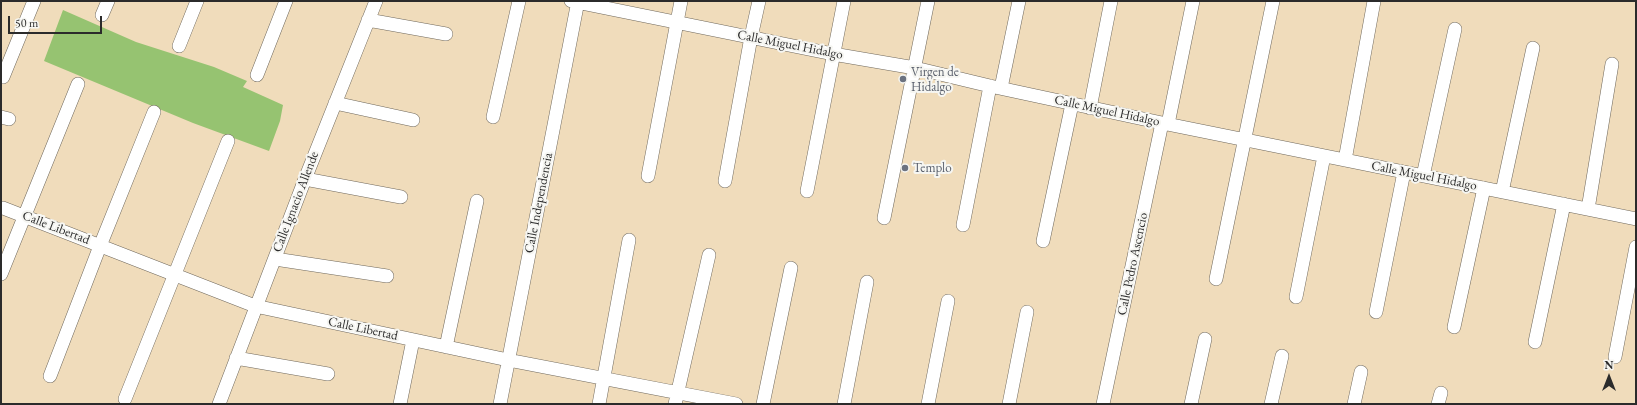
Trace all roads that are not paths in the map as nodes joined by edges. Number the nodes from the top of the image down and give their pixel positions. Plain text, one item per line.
1 (34, 1) edge
2 (108, 1) edge
3 (197, 1) edge
4 (286, 1) edge
5 (376, 1) edge
6 (519, 1) edge
7 (681, 1) edge
8 (759, 1) edge
9 (844, 1) edge
10 (928, 1) edge
11 (1019, 1) edge
12 (1111, 1) edge
13 (1193, 1) edge
14 (1273, 1) edge
15 (1374, 1) edge
16 (576, 2) edge
17 (102, 15) dead end
18 (368, 20) junction
19 (676, 23) junction
20 (1455, 29) dead end
21 (446, 34) dead end
22 (751, 37) junction
23 (179, 46) dead end
24 (1533, 48) dead end
25 (833, 54) junction
26 (5, 61) edge
27 (1612, 64) dead end
28 (915, 68) junction
29 (257, 75) dead end
30 (3, 77) dead end
31 (78, 84) dead end
32 (996, 87) junction
33 (335, 103) junction
34 (1072, 104) junction
35 (1090, 108) junction
36 (154, 112) dead end
37 (493, 118) dead end
38 (413, 120) dead end
39 (1165, 124) junction
40 (1245, 140) junction
41 (228, 141) dead end
42 (1324, 156) junction
43 (1345, 160) junction
44 (1404, 172) junction
45 (648, 176) dead end
46 (1423, 176) junction
47 (305, 179) junction
48 (725, 181) dead end
49 (1484, 188) junction
50 (807, 191) dead end
51 (1502, 192) junction
52 (401, 197) dead end
53 (477, 201) dead end
54 (1564, 204) junction
55 (3, 208) dead end
56 (1588, 209) junction
57 (24, 216) junction
58 (884, 218) dead end
59 (1636, 219) edge
60 (963, 225) dead end
61 (629, 240) dead end
62 (1043, 241) dead end
63 (100, 246) junction
64 (1636, 247) edge
65 (709, 255) dead end
66 (275, 259) junction
67 (791, 268) dead end
68 (1, 274) edge
69 (175, 275) junction
70 (387, 276) dead end
71 (1216, 279) dead end
72 (867, 282) dead end
73 (1296, 298) dead end
74 (948, 301) dead end
75 (255, 306) junction
76 (1027, 312) dead end
77 (1376, 312) dead end
78 (1454, 327) dead end
79 (1205, 339) dead end
80 (413, 340) junction
81 (1535, 342) dead end
82 (446, 347) junction
83 (1282, 356) dead end
84 (1615, 357) dead end
85 (236, 358) junction
86 (508, 360) junction
87 (1361, 372) dead end
88 (328, 374) dead end
89 (50, 376) dead end
90 (604, 379) junction
91 (677, 398) edge
92 (125, 399) dead end
93 (219, 404) edge
94 (400, 404) edge
95 (500, 404) edge
96 (599, 404) edge
97 (736, 404) edge
98 (763, 404) edge
99 (844, 404) edge
100 (928, 404) edge
101 (1009, 404) edge
102 (1103, 404) edge
103 (1191, 404) edge
104 (1271, 404) edge
105 (1354, 404) edge

1 - 26 street
2 - 17 street
3 - 23 street
4 - 29 street
5 - 18 street, Calle Ignacio Allende
6 - 37 street
7 - 19 street
8 - 22 street
9 - 25 street
10 - 28 street
11 - 32 street
12 - 35 street
13 - 39 street, Calle Pedro Ascencio
14 - 40 street
15 - 43 street
16 - 19 street, Calle Miguel Hidalgo
16 - 86 street, Calle Independencia
18 - 21 street
18 - 33 street, Calle Ignacio Allende
19 - 22 street, Calle Miguel Hidalgo
19 - 45 street
20 - 46 street
22 - 25 street, Calle Miguel Hidalgo
22 - 48 street
24 - 51 street
25 - 28 street, Calle Miguel Hidalgo
25 - 50 street
26 - 30 street
27 - 56 street
28 - 32 street, Calle Miguel Hidalgo
28 - 58 street
31 - 57 street
32 - 34 street, Calle Miguel Hidalgo
32 - 60 street
33 - 38 street
33 - 47 street, Calle Ignacio Allende
34 - 35 street, Calle Miguel Hidalgo
34 - 62 street
35 - 39 street, Calle Miguel Hidalgo
36 - 63 street
39 - 40 street, Calle Miguel Hidalgo
39 - 102 street, Calle Pedro Ascencio
40 - 42 street, Calle Miguel Hidalgo
40 - 71 street
41 - 69 street
42 - 43 street, Calle Miguel Hidalgo
42 - 73 street
43 - 44 street, Calle Miguel Hidalgo
44 - 46 street, Calle Miguel Hidalgo
44 - 77 street
46 - 49 street, Calle Miguel Hidalgo
47 - 52 street
47 - 66 street, Calle Ignacio Allende
49 - 51 street, Calle Miguel Hidalgo
49 - 78 street
51 - 54 street, Calle Miguel Hidalgo
53 - 82 street
54 - 56 street, Calle Miguel Hidalgo
54 - 81 street
55 - 57 street, Calle Libertad
56 - 59 street, Calle Miguel Hidalgo
57 - 63 street, Calle Libertad
57 - 68 street
61 - 90 street
63 - 69 street, Calle Libertad
63 - 89 street
64 - 84 street
65 - 91 street
66 - 70 street
66 - 75 street, Calle Ignacio Allende
67 - 98 street
69 - 75 street, Calle Libertad
69 - 92 street
72 - 99 street
74 - 100 street
75 - 80 street, Calle Libertad
75 - 85 street, Calle Ignacio Allende
76 - 101 street
79 - 103 street
80 - 82 street, Calle Libertad
80 - 94 street
82 - 86 street, Calle Libertad
83 - 104 street
85 - 88 street
85 - 93 street, Calle Ignacio Allende
86 - 90 street, Calle Libertad
86 - 95 street, Calle Independencia
87 - 105 street
90 - 91 street, Calle Libertad
90 - 96 street
91 - 97 street, Calle Libertad

